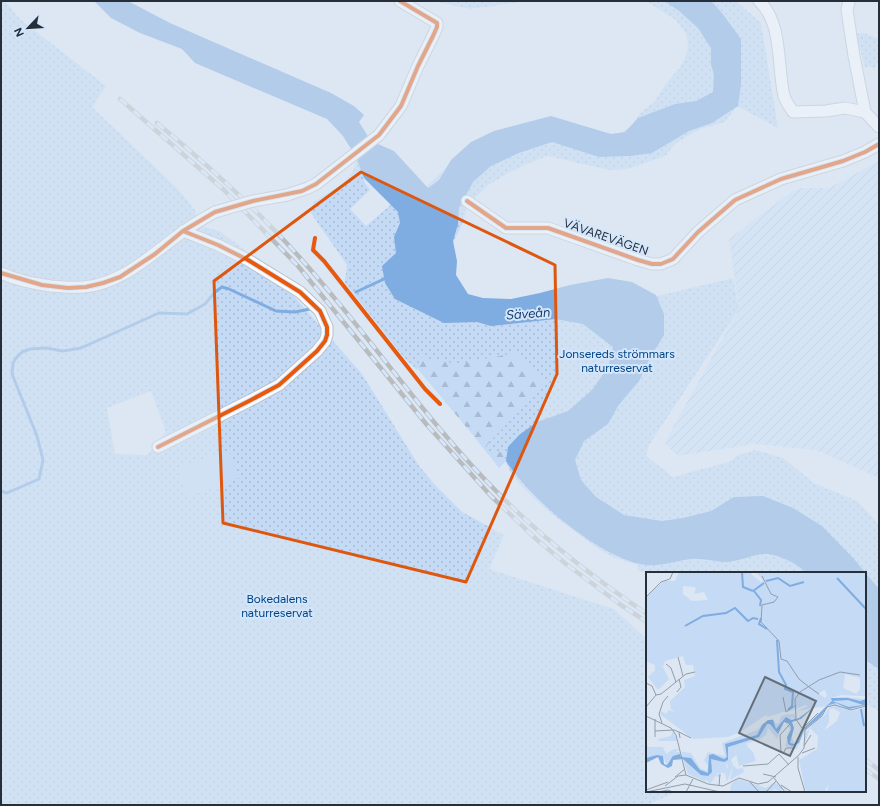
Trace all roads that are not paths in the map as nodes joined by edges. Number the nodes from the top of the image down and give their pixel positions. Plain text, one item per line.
1 (400, 1) edge
2 (759, 1) edge
3 (849, 1) edge
4 (865, 112) junction
5 (879, 127) edge
6 (879, 144) edge
7 (467, 201) dead end
8 (183, 231) junction
9 (1, 273) edge
10 (158, 447) dead end

1 - 8 street, bridge
2 - 4 street
3 - 4 street
4 - 5 street
6 - 7 street, VÄVAREVÄGEN
8 - 9 street
8 - 10 street

